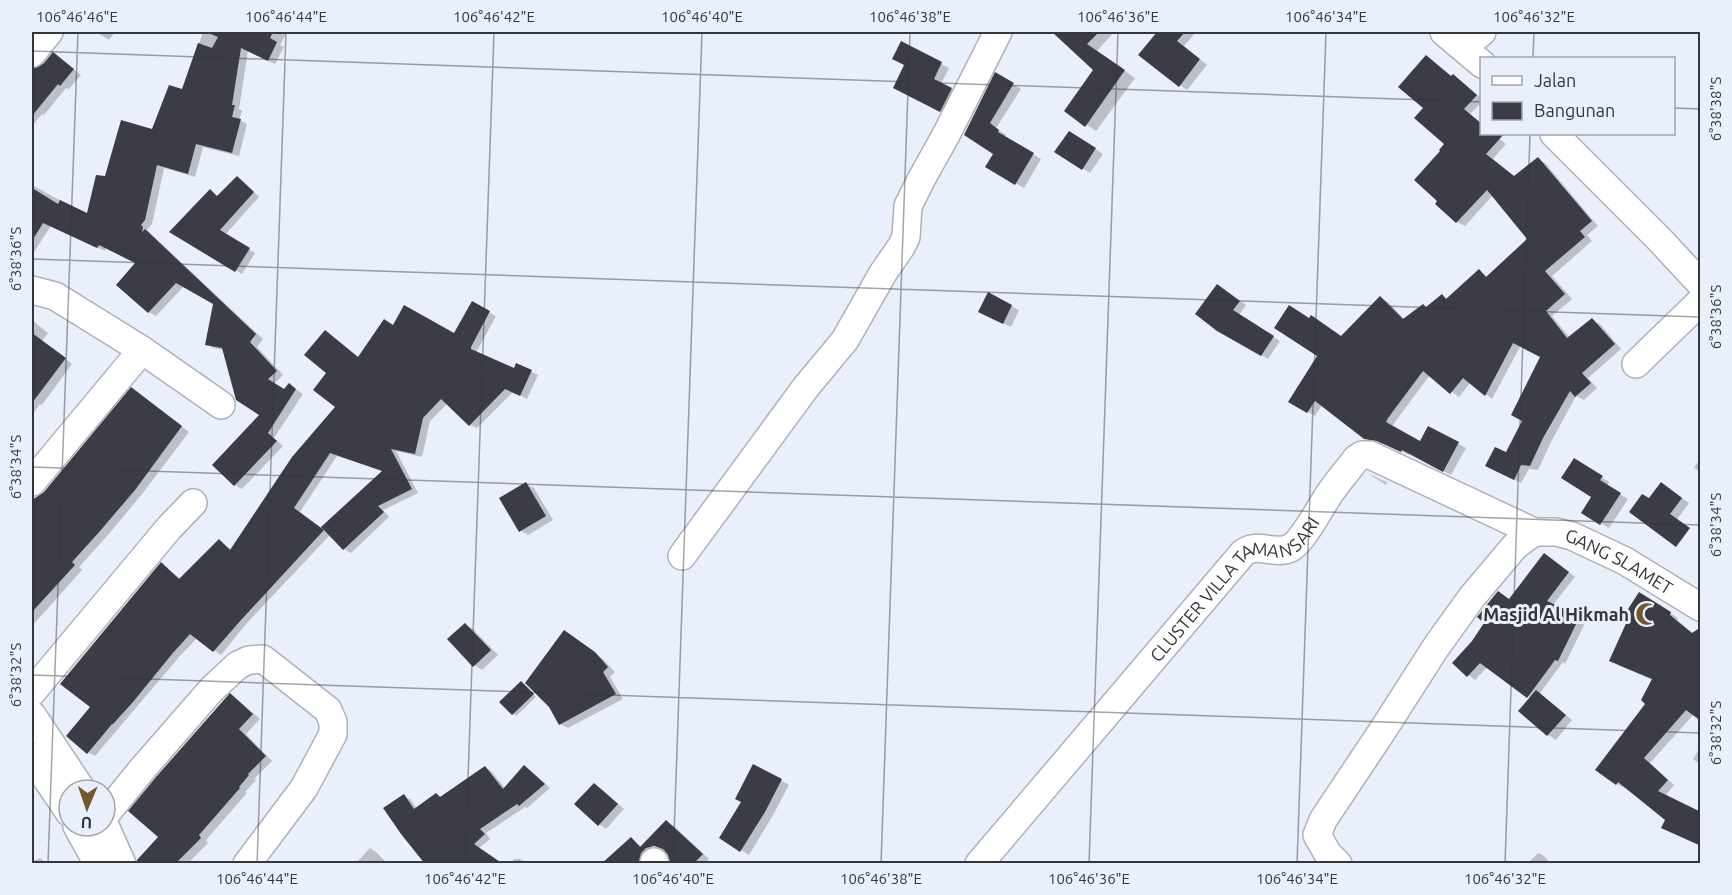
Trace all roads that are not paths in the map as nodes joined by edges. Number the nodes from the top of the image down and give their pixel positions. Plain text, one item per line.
1 (49, 32) edge
2 (998, 32) edge
3 (32, 53) edge
4 (1555, 135) edge
5 (1701, 283) edge
6 (32, 290) edge
7 (1701, 302) edge
8 (142, 350) junction
9 (1636, 364) dead end
10 (221, 405) dead end
11 (32, 482) edge
12 (193, 503) dead end
13 (1534, 532) junction
14 (682, 556) dead end
15 (1701, 607) edge
16 (32, 692) edge
17 (32, 715) edge
18 (32, 757) edge
19 (74, 778) edge
20 (57, 794) edge
21 (117, 800) edge
22 (84, 838) edge
23 (110, 838) edge
24 (98, 864) edge
25 (122, 864) edge
26 (247, 864) edge
27 (979, 864) edge
28 (1338, 864) edge

1 - 3 street
2 - 14 street
4 - 5 street
6 - 8 street
7 - 9 street
8 - 10 street
8 - 11 street
12 - 16 street
13 - 15 street, GANG SLAMET
13 - 27 street, CLUSTER VILLA TAMANSARI
13 - 28 street
17 - 19 street
18 - 20 street
21 - 26 street
22 - 24 street
23 - 25 street

